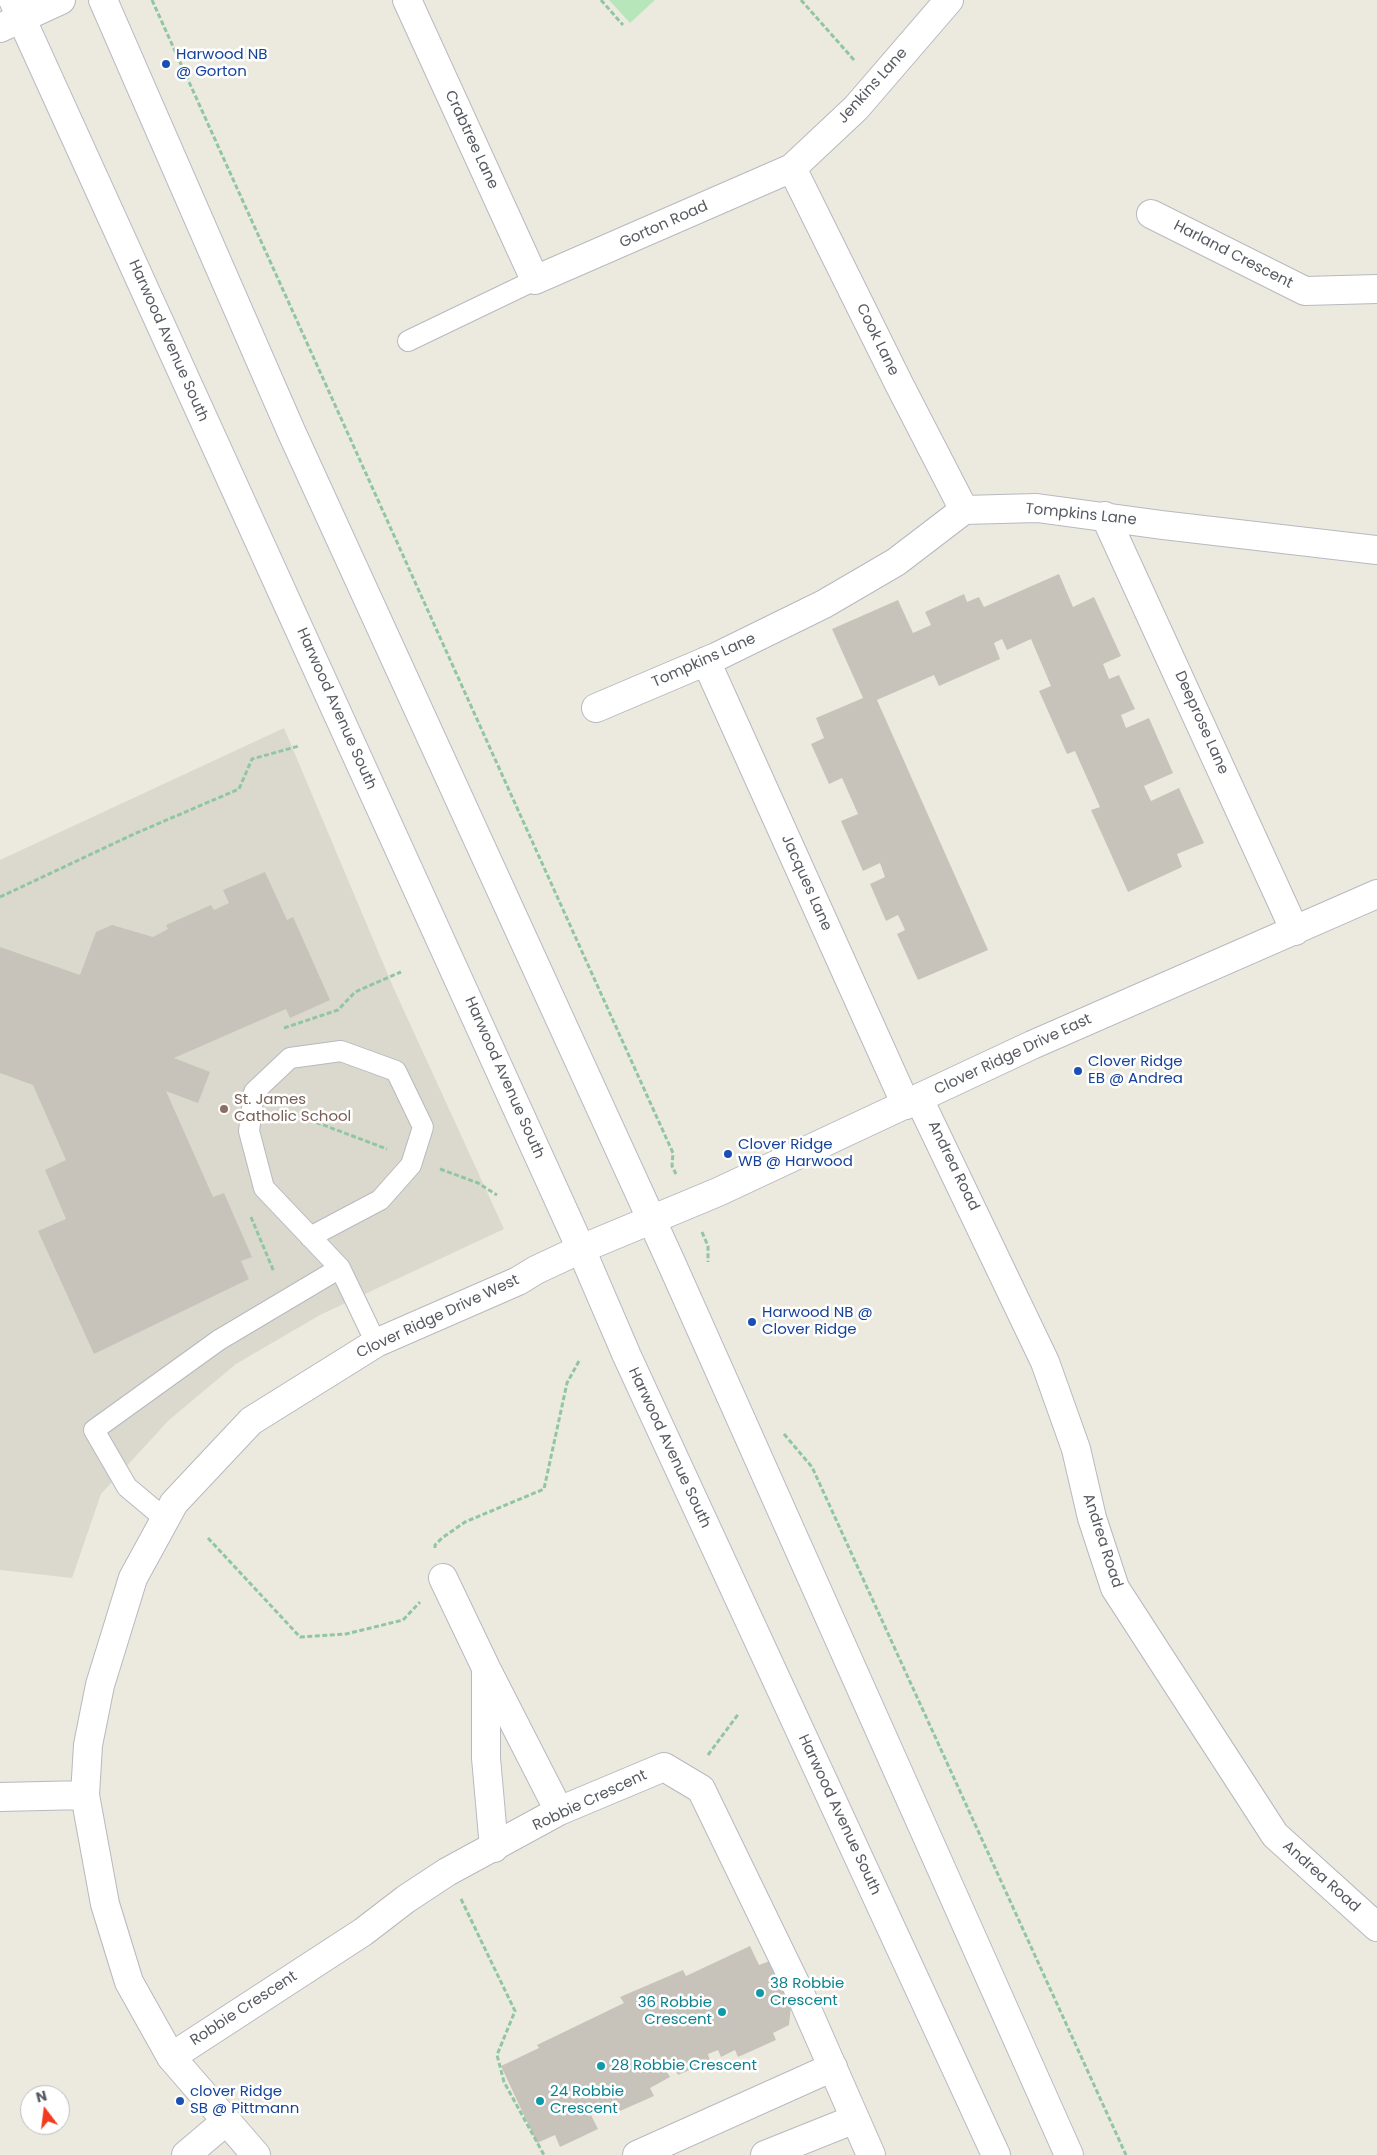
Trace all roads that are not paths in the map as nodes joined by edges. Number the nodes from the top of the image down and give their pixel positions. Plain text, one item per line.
1 (61, 0) edge
2 (103, 0) edge
3 (407, 0) edge
4 (949, 0) edge
5 (12, 16) edge
6 (792, 168) junction
7 (1151, 214) dead end
8 (535, 280) junction
9 (1377, 290) edge
10 (408, 341) dead end
11 (964, 510) junction
12 (1105, 516) junction
13 (1377, 550) edge
14 (706, 661) junction
15 (596, 708) dead end
16 (1377, 894) edge
17 (1295, 931) junction
18 (913, 1102) junction
19 (650, 1219) junction
20 (310, 1237) junction
21 (582, 1249) junction
22 (340, 1268) junction
23 (376, 1343) junction
24 (164, 1518) junction
25 (443, 1578) road end
26 (486, 1668) junction
27 (85, 1795) junction
28 (0, 1797) edge
29 (560, 1811) junction
30 (494, 1848) junction
31 (1377, 1928) edge
32 (171, 2057) junction
33 (833, 2068) junction
34 (855, 2119) junction
35 (225, 2122) junction
36 (186, 2155) edge
37 (256, 2155) edge
38 (638, 2155) edge
39 (765, 2155) edge
40 (871, 2155) edge
41 (996, 2155) edge
42 (1069, 2155) edge

1 - 5 street
2 - 19 street
3 - 8 street, Crabtree Lane
4 - 6 street, Jenkins Lane
5 - 21 street, Harwood Avenue South
6 - 8 street, Gorton Road
6 - 11 street, Cook Lane
7 - 9 street, Harland Crescent
8 - 10 lane
11 - 12 street, Tompkins Lane
11 - 14 street, Tompkins Lane
12 - 13 street, Tompkins Lane
12 - 17 street, Deeprose Lane
14 - 15 street, Tompkins Lane
14 - 18 street, Jacques Lane
16 - 17 street, Clover Ridge Drive East
17 - 18 street, Clover Ridge Drive East
18 - 19 street, Clover Ridge Drive East
18 - 31 street, Andrea Road
19 - 21 street, Clover Ridge Drive West
19 - 42 street
20 - 20 lane
20 - 22 lane
21 - 23 street, Clover Ridge Drive West
21 - 41 street, Harwood Avenue South
22 - 23 lane
22 - 24 lane
23 - 24 street, Clover Ridge Drive West
24 - 27 street, Clover Ridge Drive West
25 - 26 street
26 - 29 street
26 - 30 street
27 - 28 street
27 - 32 street, Clover Ridge Drive West
29 - 30 street, Robbie Crescent
29 - 33 street, Robbie Crescent
30 - 32 street, Robbie Crescent
32 - 35 street, Clover Ridge Drive West
33 - 34 street, Robbie Crescent
33 - 38 street
34 - 39 street
34 - 40 street, Robbie Crescent
35 - 36 street
35 - 37 street, Clover Ridge Drive West

